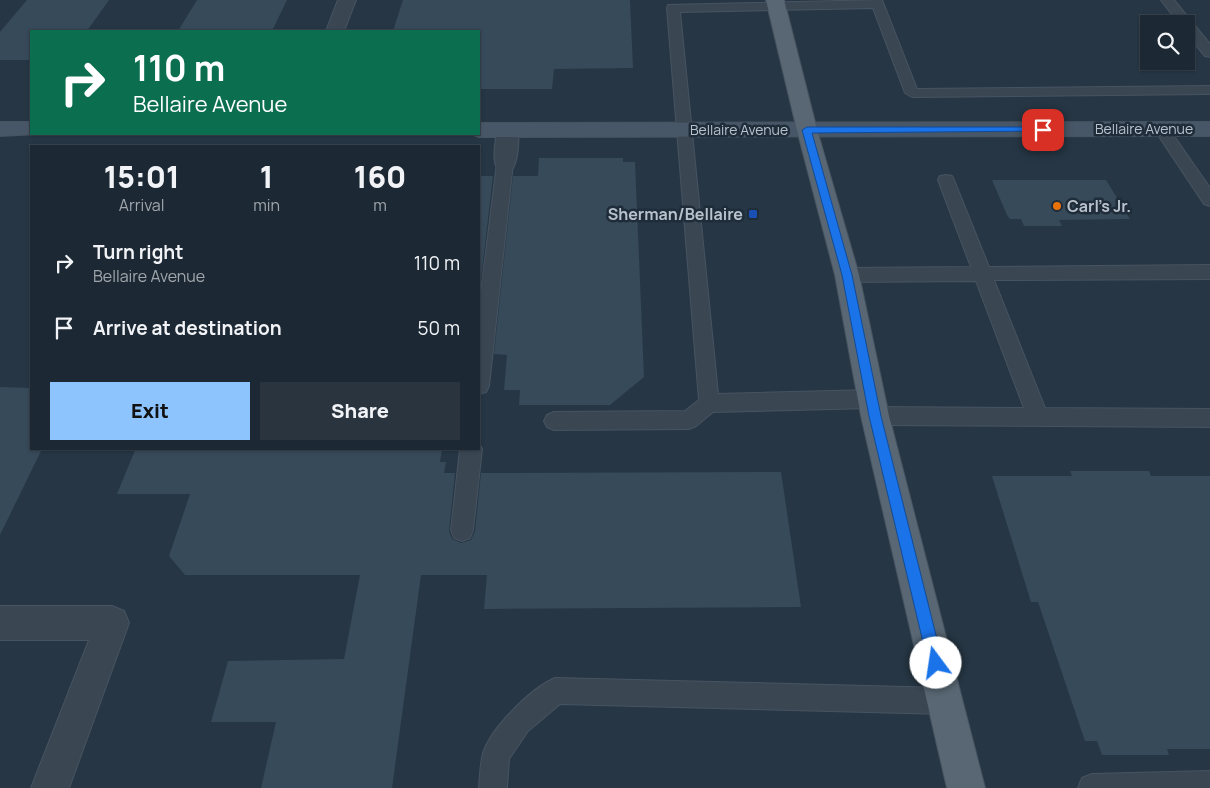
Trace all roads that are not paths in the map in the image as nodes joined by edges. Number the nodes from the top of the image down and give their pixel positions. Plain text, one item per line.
1 (347, 0) edge
2 (1166, 0) edge
3 (876, 2) edge
4 (776, 3) edge
5 (1178, 15) edge
6 (336, 30) edge
7 (1195, 35) edge
8 (1210, 53) edge
9 (1210, 90) edge
10 (0, 129) edge
11 (30, 129) edge
12 (1162, 129) junction
13 (1210, 129) edge
14 (480, 130) edge
15 (508, 130) junction
16 (685, 130) junction
17 (807, 130) junction
18 (505, 163) joint
19 (946, 180) dead end
20 (1210, 200) edge
21 (1210, 272) edge
22 (982, 274) junction
23 (847, 275) junction
24 (480, 377) edge
25 (709, 403) junction
26 (874, 408) junction
27 (1038, 417) junction
28 (1210, 418) edge
29 (554, 421) dead end
30 (472, 450) edge
31 (462, 530) dead end
32 (0, 623) edge
33 (945, 700) junction
34 (1210, 785) edge
35 (50, 788) edge
36 (493, 788) edge
37 (966, 788) edge
38 (1092, 788) edge

1 - 6 street
2 - 5 lane
3 - 4 lane
3 - 9 lane
4 - 16 lane
4 - 17 main road
7 - 8 lane
10 - 11 street
12 - 13 street, Bellaire Avenue
12 - 17 street, Bellaire Avenue
12 - 20 lane
14 - 15 street, Bellaire Avenue
15 - 16 street, Bellaire Avenue
15 - 18 street
16 - 17 street, Bellaire Avenue
16 - 25 lane
17 - 23 main road
18 - 24 lane
19 - 22 lane
21 - 22 lane
22 - 23 lane
22 - 27 lane
23 - 26 main road
25 - 26 lane
25 - 29 lane
26 - 27 lane
26 - 33 main road
27 - 28 lane
30 - 31 lane
32 - 35 street
33 - 36 lane
33 - 37 main road
34 - 38 lane

